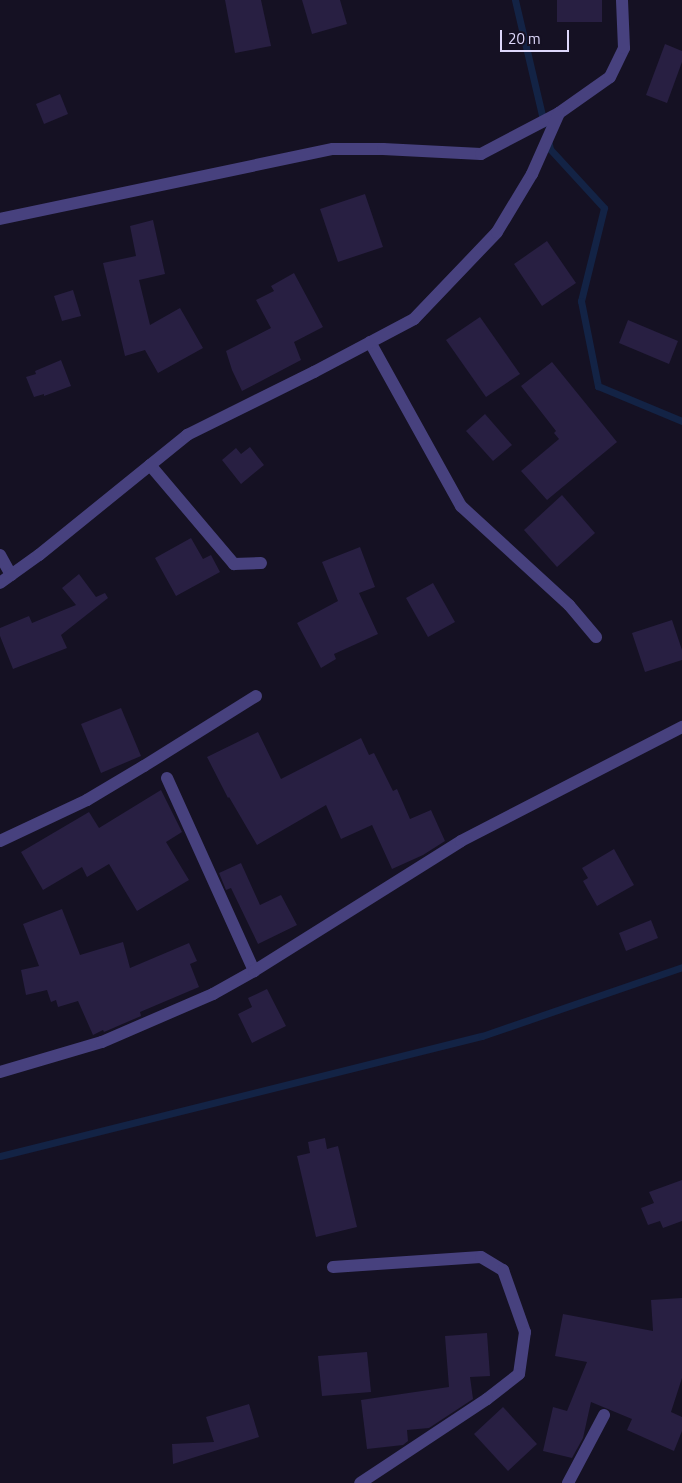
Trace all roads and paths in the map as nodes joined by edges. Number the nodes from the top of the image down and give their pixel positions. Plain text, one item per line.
1 (622, 0) edge
2 (559, 112) junction
3 (0, 219) edge
4 (370, 342) junction
5 (150, 465) junction
6 (0, 555) edge
7 (261, 564) dead end
8 (11, 575) junction
9 (0, 584) edge
10 (596, 637) dead end
11 (256, 696) dead end
12 (682, 727) edge
13 (167, 778) dead end
14 (0, 841) edge
15 (254, 971) junction
16 (0, 1072) edge
17 (333, 1267) dead end
18 (604, 1416) dead end
19 (360, 1483) edge
20 (568, 1483) edge

1 - 2 street
2 - 3 street
2 - 4 street
4 - 5 street
4 - 10 street
5 - 7 street
5 - 8 street
6 - 8 street
8 - 9 street
11 - 14 street
12 - 15 street
13 - 15 street
15 - 16 street
17 - 19 street
18 - 20 street

